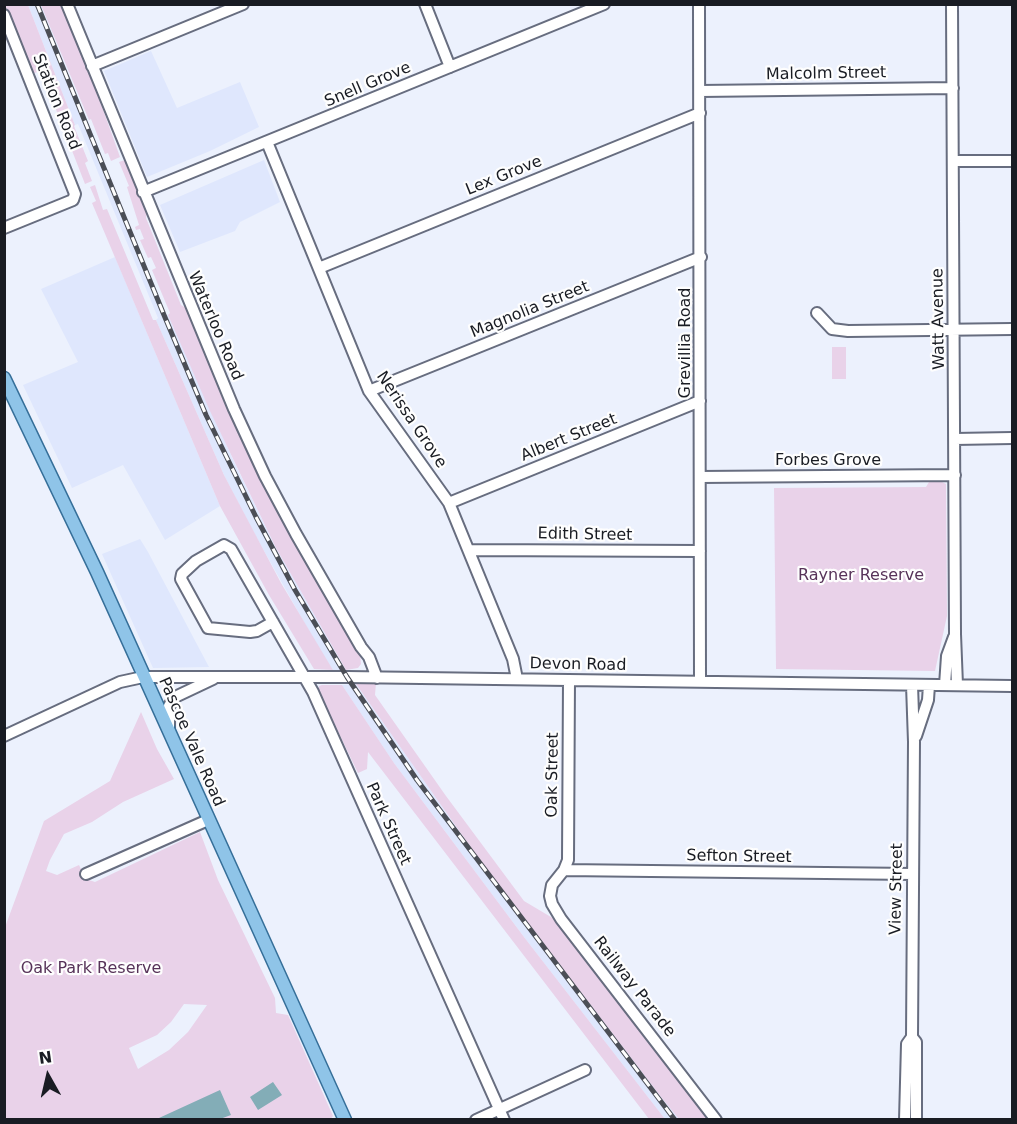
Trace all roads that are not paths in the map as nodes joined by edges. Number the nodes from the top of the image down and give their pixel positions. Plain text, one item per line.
1 (67, 4) edge
2 (243, 4) edge
3 (424, 4) edge
4 (604, 4) edge
5 (699, 4) edge
6 (952, 4) edge
7 (4, 15) edge
8 (92, 66) junction
9 (450, 67) junction
10 (953, 88) junction
11 (700, 91) junction
12 (700, 113) junction
13 (267, 142) junction
14 (953, 161) junction
15 (1012, 161) edge
16 (143, 192) junction
17 (4, 228) edge
18 (701, 257) junction
19 (319, 268) junction
20 (817, 313) dead end
21 (1012, 329) edge
22 (954, 330) junction
23 (4, 378) edge
24 (369, 391) junction
25 (700, 401) junction
26 (1012, 438) edge
27 (955, 439) junction
28 (955, 475) junction
29 (700, 477) junction
30 (449, 503) junction
31 (469, 550) junction
32 (700, 551) junction
33 (273, 622) junction
34 (955, 634) junction
35 (361, 647) junction
36 (143, 677) junction
37 (216, 677) junction
38 (362, 677) junction
39 (306, 678) junction
40 (377, 678) junction
41 (517, 679) junction
42 (569, 680) junction
43 (700, 682) junction
44 (912, 685) junction
45 (929, 685) junction
46 (945, 685) junction
47 (957, 685) junction
48 (1012, 686) edge
49 (5, 731) edge
50 (169, 734) junction
51 (914, 742) junction
52 (208, 820) junction
53 (564, 870) junction
54 (86, 874) dead end
55 (913, 874) junction
56 (912, 1037) junction
57 (585, 1071) dead end
58 (501, 1114) edge
59 (345, 1119) edge
60 (476, 1119) edge
61 (716, 1119) edge
62 (905, 1119) edge
63 (916, 1119) edge

1 - 8 street, Waterloo Road
2 - 8 street
3 - 9 street
4 - 9 street, Snell Grove
5 - 11 street, Grevillia Road
6 - 10 street, Watt Avenue
7 - 17 street, Station Road
8 - 16 street, Waterloo Road
9 - 13 street, Snell Grove
10 - 11 street, Malcolm Street
10 - 14 street, Watt Avenue
11 - 12 street, Grevillia Road
12 - 18 street, Grevillia Road
12 - 19 street, Lex Grove
13 - 16 street, Snell Grove
13 - 19 street, Nerissa Grove
14 - 15 street
14 - 22 street, Watt Avenue
16 - 35 street, Waterloo Road
18 - 24 street, Magnolia Street
18 - 25 street, Grevillia Road
19 - 24 street, Nerissa Grove
20 - 22 street
21 - 22 street
22 - 27 street, Watt Avenue
23 - 36 main road, Pascoe Vale Road
24 - 30 street, Nerissa Grove
25 - 29 street, Grevillia Road
25 - 30 street, Albert Street
26 - 27 street
27 - 28 street, Watt Avenue
28 - 29 street, Forbes Grove
28 - 34 street, Watt Avenue
29 - 32 street, Grevillia Road
30 - 31 street, Nerissa Grove
31 - 32 street, Edith Street
31 - 41 street, Nerissa Grove
32 - 43 street, Grevillia Road
33 - 33 street, Park Street
33 - 39 street, Park Street
34 - 46 street, Watt Avenue
34 - 47 street, Watt Avenue
35 - 38 street, Waterloo Road
35 - 40 street, Waterloo Road
36 - 37 street, Devon Road
36 - 49 street, Devon Road
36 - 50 main road, Pascoe Vale Road
37 - 39 street, Devon Road
37 - 50 street
38 - 39 street, Devon Road
38 - 40 street, Devon Road
39 - 58 street, Park Street
40 - 41 street, Devon Road
41 - 42 street, Devon Road
42 - 43 street, Devon Road
42 - 53 street, Oak Street
43 - 44 street, Devon Road
44 - 45 street, Devon Road
44 - 51 street, View Street
45 - 46 street, Devon Road
45 - 51 street, View Street
46 - 47 street, Devon Road
47 - 48 street, Devon Road
50 - 52 main road, Pascoe Vale Road
51 - 55 street, View Street
52 - 54 street
52 - 59 main road, Pascoe Vale Road
53 - 55 street, Sefton Street
53 - 61 street, Railway Parade
55 - 56 street, View Street
56 - 62 street, View Street
56 - 63 street, View Street
57 - 58 street
58 - 60 street

